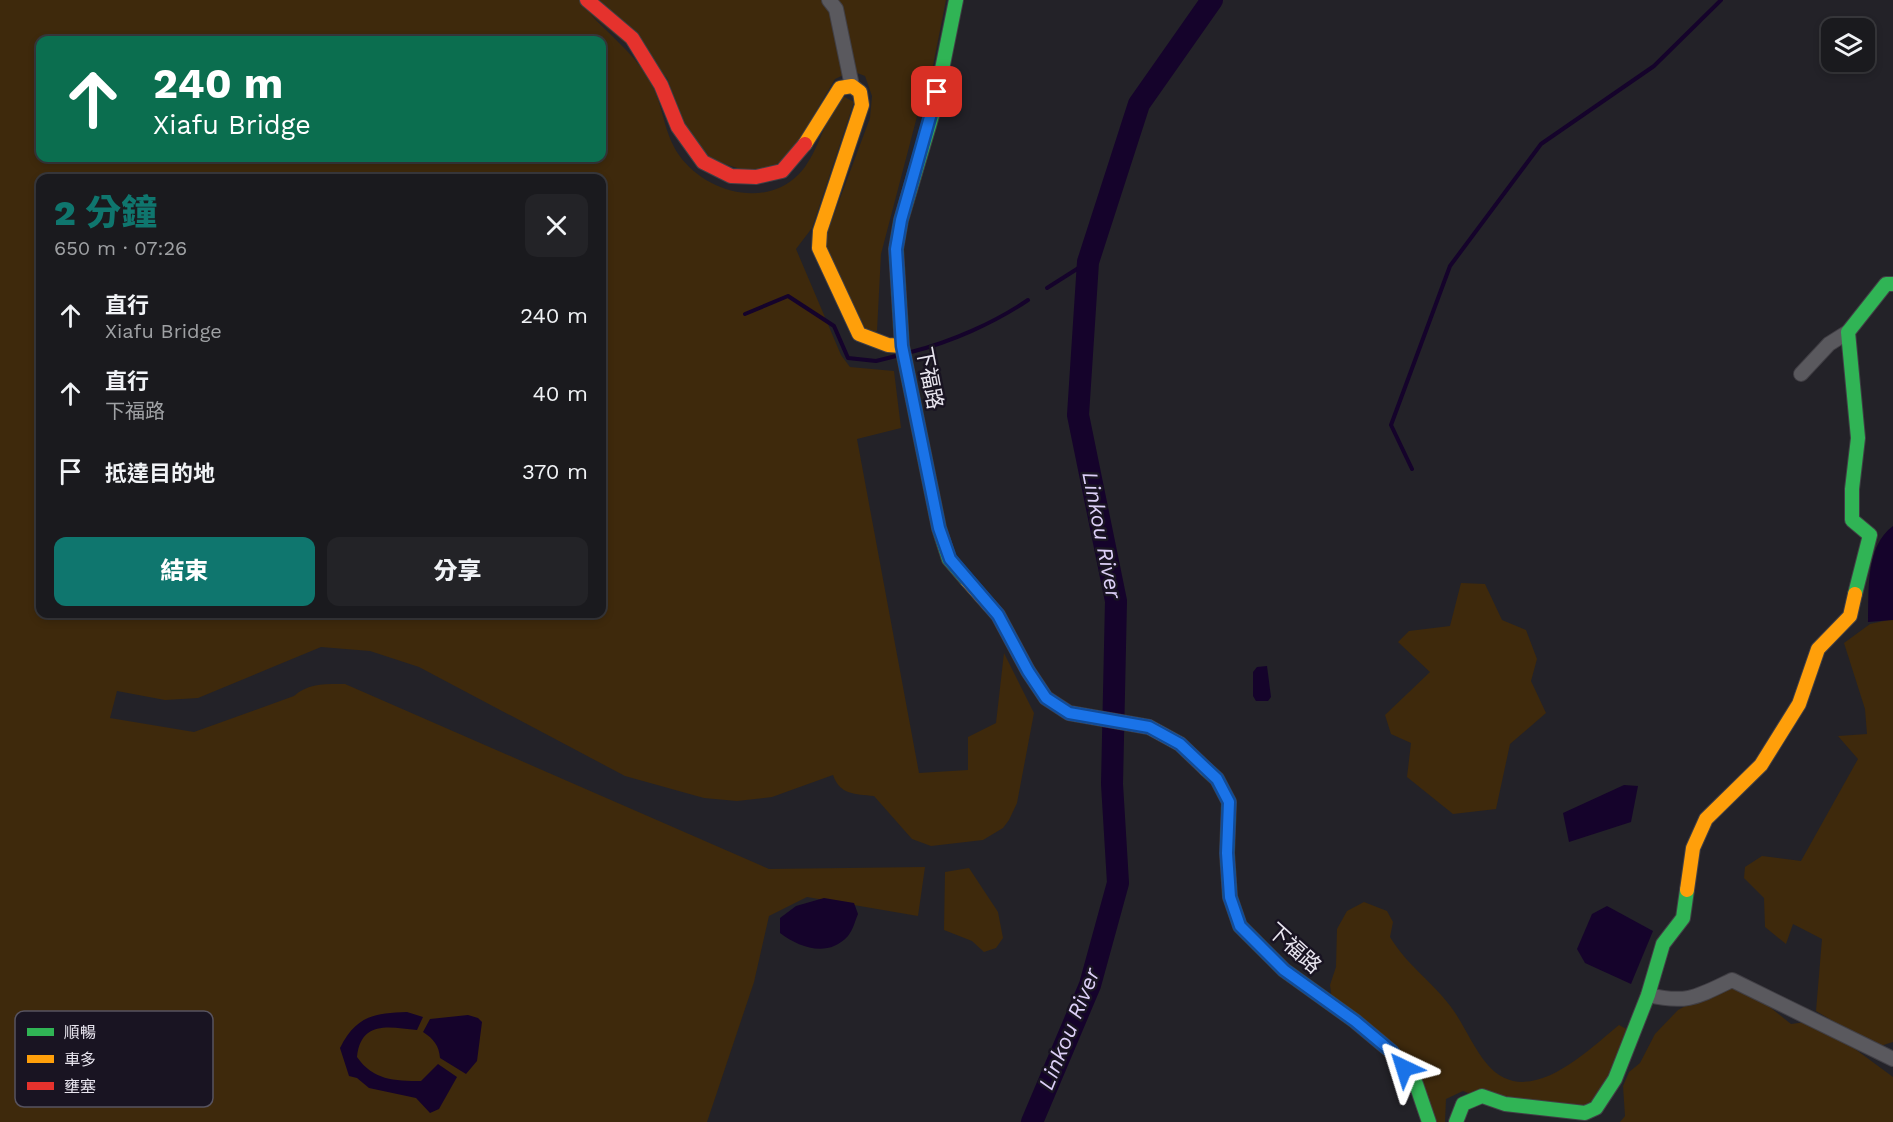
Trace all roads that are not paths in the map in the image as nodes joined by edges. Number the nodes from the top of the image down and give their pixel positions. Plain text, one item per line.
1 (587, 0) edge
2 (829, 0) edge
3 (956, 0) edge
4 (852, 86) junction
5 (1893, 284) edge
6 (1848, 332) junction
7 (902, 346) junction
8 (1801, 374) dead end
9 (1648, 995) junction
10 (1893, 1059) edge
11 (1429, 1122) edge
12 (1456, 1122) edge

1 - 4 street
2 - 4 street
3 - 7 street, 下福路
4 - 7 street
5 - 6 street
6 - 8 street
6 - 9 street
7 - 11 street, 下福路
9 - 10 street
9 - 12 street

